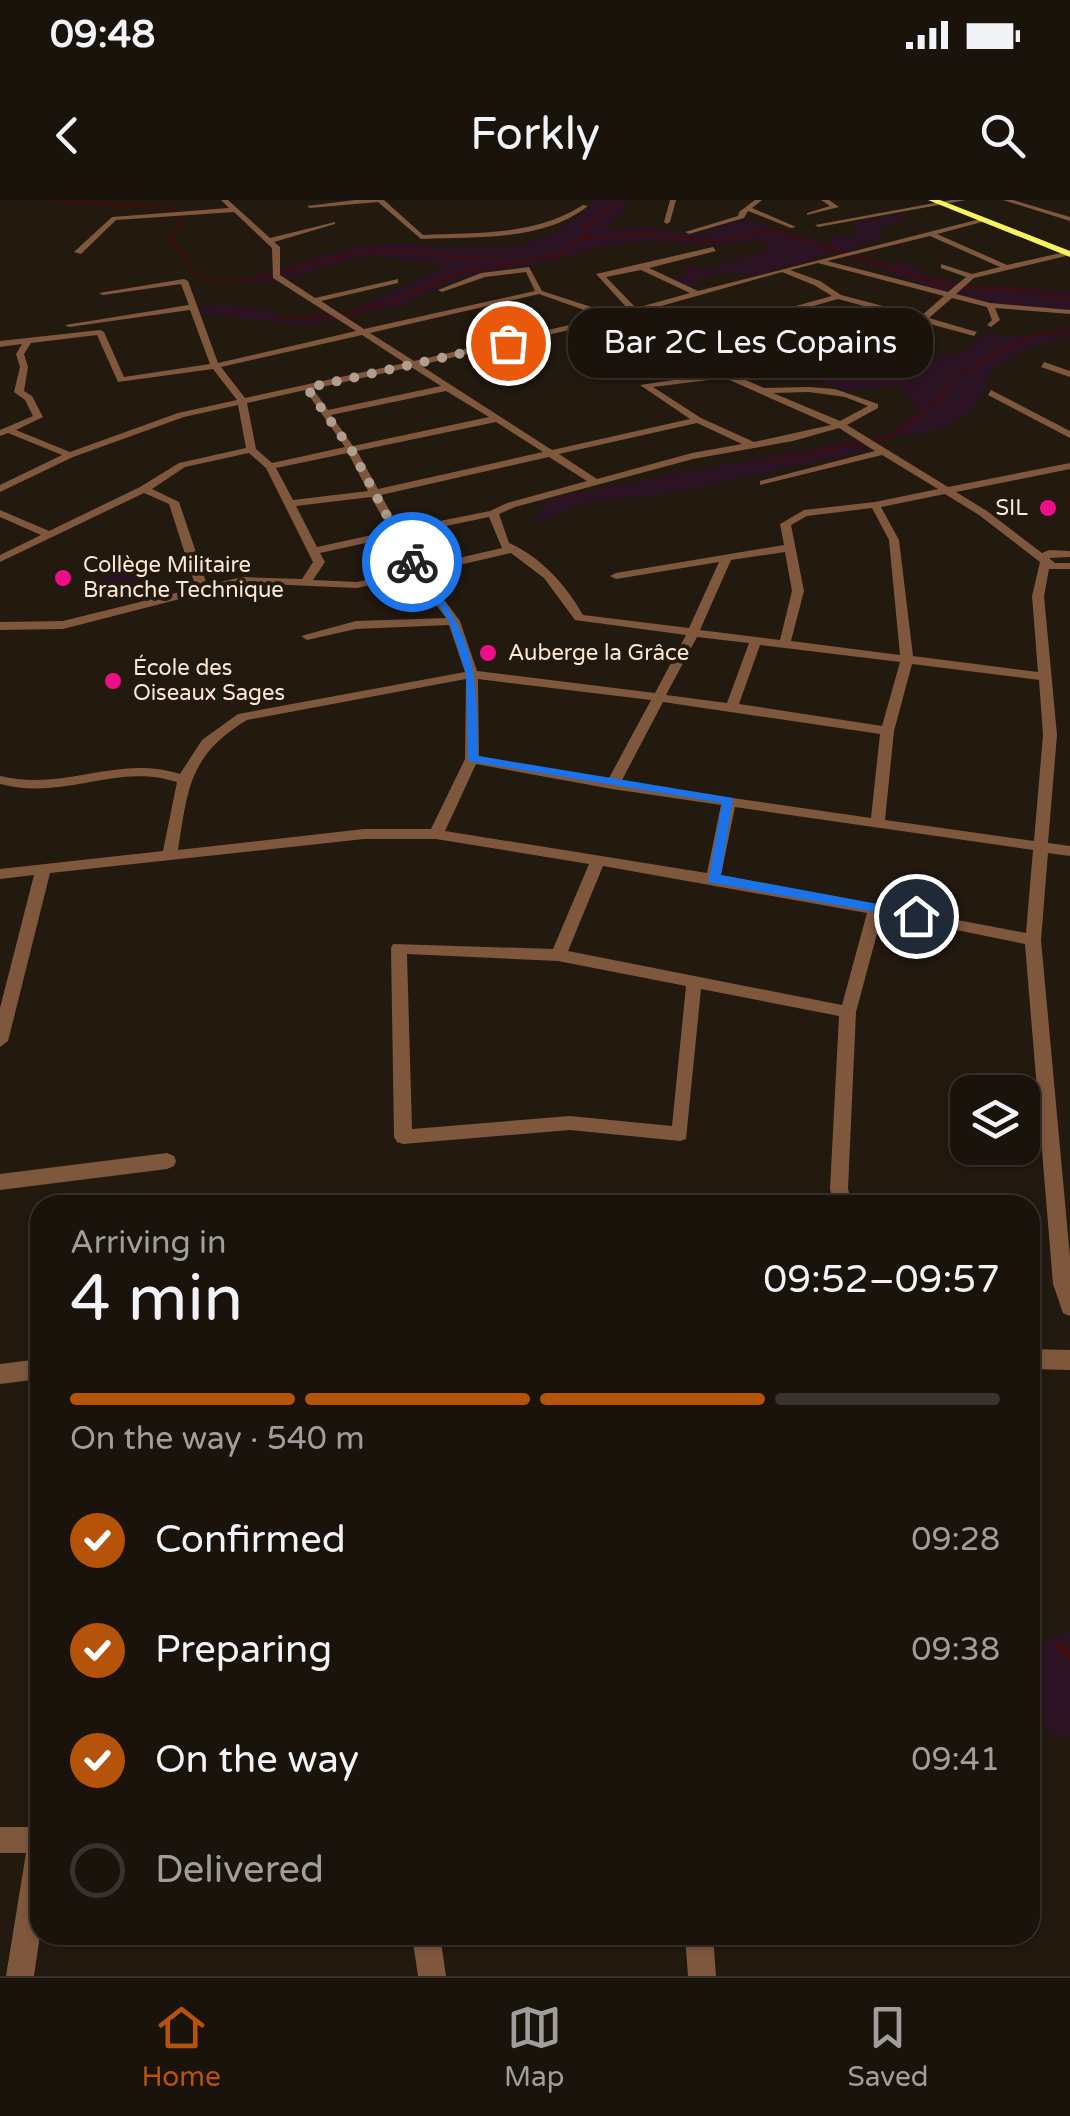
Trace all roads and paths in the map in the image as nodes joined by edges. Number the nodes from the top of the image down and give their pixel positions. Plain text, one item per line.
1 (178, 200) edge
2 (224, 200) edge
3 (300, 200) edge
4 (379, 200) edge
5 (673, 200) edge
6 (759, 200) edge
7 (824, 200) edge
8 (963, 200) edge
9 (1006, 200) edge
10 (937, 202) edge
11 (310, 206) junction
12 (585, 206) dead end
13 (747, 208) junction
14 (236, 210) junction
15 (190, 212) junction
16 (810, 214) dead end
17 (1070, 219) edge
18 (984, 220) junction
19 (666, 222) dead end
20 (818, 225) dead end
21 (793, 227) dead end
22 (689, 232) dead end
23 (932, 234) junction
24 (268, 241) junction
25 (713, 248) dead end
26 (78, 252) dead end
27 (1069, 254) edge
28 (816, 261) junction
29 (944, 266) dead end
30 (1004, 267) junction
31 (642, 268) junction
32 (782, 270) junction
33 (971, 276) junction
34 (395, 280) dead end
35 (442, 290) dead end
36 (539, 292) junction
37 (104, 293) dead end
38 (697, 293) junction
39 (838, 296) junction
40 (946, 296) junction
41 (316, 300) junction
42 (990, 305) junction
43 (192, 306) junction
44 (792, 310) junction
45 (636, 311) junction
46 (1070, 312) edge
47 (613, 318) junction
48 (923, 319) junction
49 (602, 321) junction
50 (748, 323) junction
51 (991, 325) dead end
52 (50, 328) dead end
53 (365, 333) junction
54 (974, 334) dead end
55 (30, 339) junction
56 (0, 344) edge
57 (663, 345) junction
58 (903, 352) dead end
59 (408, 364) junction
60 (1044, 365) dead end
61 (215, 366) junction
62 (852, 366) dead end
63 (1070, 374) edge
64 (730, 375) junction
65 (307, 388) junction
66 (446, 388) junction
67 (767, 390) junction
68 (990, 393) dead end
69 (242, 401) junction
70 (327, 414) junction
71 (495, 419) junction
72 (698, 420) junction
73 (840, 425) junction
74 (4, 432) edge
75 (1070, 435) edge
76 (752, 446) junction
77 (251, 450) junction
78 (352, 451) junction
79 (883, 452) junction
80 (547, 454) junction
81 (70, 455) junction
82 (270, 466) junction
83 (1070, 466) edge
84 (594, 481) junction
85 (764, 484) dead end
86 (0, 489) edge
87 (144, 489) junction
88 (941, 491) junction
89 (375, 493) junction
90 (288, 504) junction
91 (875, 505) junction
92 (493, 512) junction
93 (0, 513) edge
94 (49, 536) junction
95 (397, 536) junction
96 (787, 548) junction
97 (514, 549) junction
98 (313, 551) junction
99 (726, 557) junction
100 (0, 558) edge
101 (1061, 561) edge
102 (418, 572) junction
103 (616, 576) dead end
104 (306, 582) junction
105 (202, 589) junction
106 (454, 621) junction
107 (0, 626) edge
108 (692, 635) junction
109 (306, 636) dead end
110 (754, 643) junction
111 (784, 646) junction
112 (907, 662) junction
113 (472, 674) junction
114 (1046, 677) junction
115 (658, 696) junction
116 (732, 708) junction
117 (888, 731) junction
118 (1050, 735) junction
119 (1070, 737) edge
120 (472, 759) junction
121 (183, 779) junction
122 (0, 780) edge
123 (612, 785) junction
124 (729, 800) junction
125 (878, 822) junction
126 (436, 834) junction
127 (1040, 846) junction
128 (1070, 852) edge
129 (170, 854) junction
130 (596, 863) junction
131 (43, 870) junction
132 (0, 874) edge
133 (713, 879) junction
134 (876, 908) junction
135 (1033, 940) junction
136 (558, 954) junction
137 (8, 981) edge
138 (694, 982) junction
139 (848, 1012) junction
140 (0, 1041) edge
141 (166, 1161) dead end
142 (1061, 1179) edge
143 (0, 1182) edge
144 (840, 1195) edge
145 (1070, 1308) edge
146 (1040, 1359) edge
147 (1070, 1360) edge
148 (30, 1370) edge
149 (0, 1374) edge
150 (0, 1840) edge
151 (30, 1840) edge
152 (30, 1912) edge
153 (427, 1945) edge
154 (700, 1945) edge
155 (20, 1976) edge
156 (432, 1976) edge
157 (702, 1976) edge

1 - 15 street
2 - 14 street
3 - 11 street
4 - 11 street
4 - 12 street
5 - 19 street
6 - 13 street
7 - 16 street
8 - 10 street
9 - 17 street
10 - 18 main road
10 - 20 street
11 - 24 street
13 - 21 street
13 - 22 street
14 - 15 street
14 - 24 street
15 - 26 street
18 - 23 street
18 - 27 main road
23 - 28 street
23 - 30 street
24 - 41 street
25 - 31 street
27 - 30 street
28 - 32 street
28 - 40 street
29 - 33 street
30 - 33 street
31 - 38 street
31 - 45 street
32 - 38 street
32 - 39 street
33 - 40 street
34 - 41 street
35 - 36 street
36 - 47 street
36 - 53 street
37 - 43 street
38 - 45 street
39 - 44 street
39 - 48 street
40 - 42 street
40 - 48 street
41 - 53 street
42 - 46 street
42 - 51 street
43 - 52 street
43 - 61 street
44 - 50 street
44 - 58 street
45 - 47 street
47 - 49 street
48 - 54 street
49 - 57 street
49 - 59 street
50 - 57 street
50 - 62 street
53 - 59 street
53 - 61 street
55 - 56 street
55 - 61 street
55 - 74 street
57 - 64 street
59 - 65 street
59 - 66 street
60 - 63 street
61 - 69 street
64 - 67 street
64 - 72 street
65 - 69 street
65 - 70 street
66 - 70 street
66 - 71 street
67 - 73 street
67 - 73 street
68 - 75 street
69 - 77 street
69 - 81 street
70 - 78 street
71 - 78 street
71 - 80 street
72 - 76 street
72 - 80 street
73 - 76 street
73 - 79 street
74 - 81 street
76 - 84 street
77 - 82 street
77 - 87 street
78 - 82 street
78 - 89 street
79 - 85 street
79 - 88 street
80 - 84 street
80 - 89 street
81 - 86 street
82 - 90 street
83 - 88 street
84 - 92 street
87 - 94 street
87 - 105 street
88 - 91 street
88 - 101 street
89 - 90 street
89 - 95 street
90 - 98 street
91 - 96 street
91 - 112 street
92 - 95 street
92 - 97 street
93 - 94 street
94 - 100 street
95 - 98 street
95 - 102 street
96 - 99 street
96 - 111 street
97 - 102 street
97 - 108 street
98 - 104 street
99 - 103 street
99 - 108 street
101 - 114 street
102 - 104 street
102 - 106 street
104 - 105 street
105 - 107 street
106 - 109 street
106 - 113 street
108 - 110 street
108 - 115 street
110 - 111 street
110 - 116 street
111 - 112 street
112 - 114 street
112 - 117 street
113 - 115 street
113 - 120 street
113 - 121 street
114 - 118 street
115 - 116 street
115 - 123 street
116 - 117 street
117 - 125 street
118 - 119 street
118 - 127 street
120 - 123 street
120 - 126 street
121 - 122 street
121 - 129 street
123 - 124 street
124 - 125 street
124 - 133 street
125 - 127 street
126 - 129 street
126 - 130 street
127 - 128 street
127 - 135 street
129 - 131 street
130 - 133 street
130 - 136 street
131 - 132 street
131 - 137 street
133 - 134 street
134 - 135 street
134 - 139 street
135 - 142 street
136 - 138 street
136 - 138 street
137 - 140 street
138 - 139 street
139 - 144 street
141 - 143 street
142 - 145 street
146 - 147 street
148 - 149 street
150 - 151 street
152 - 155 street
153 - 156 street
154 - 157 street

